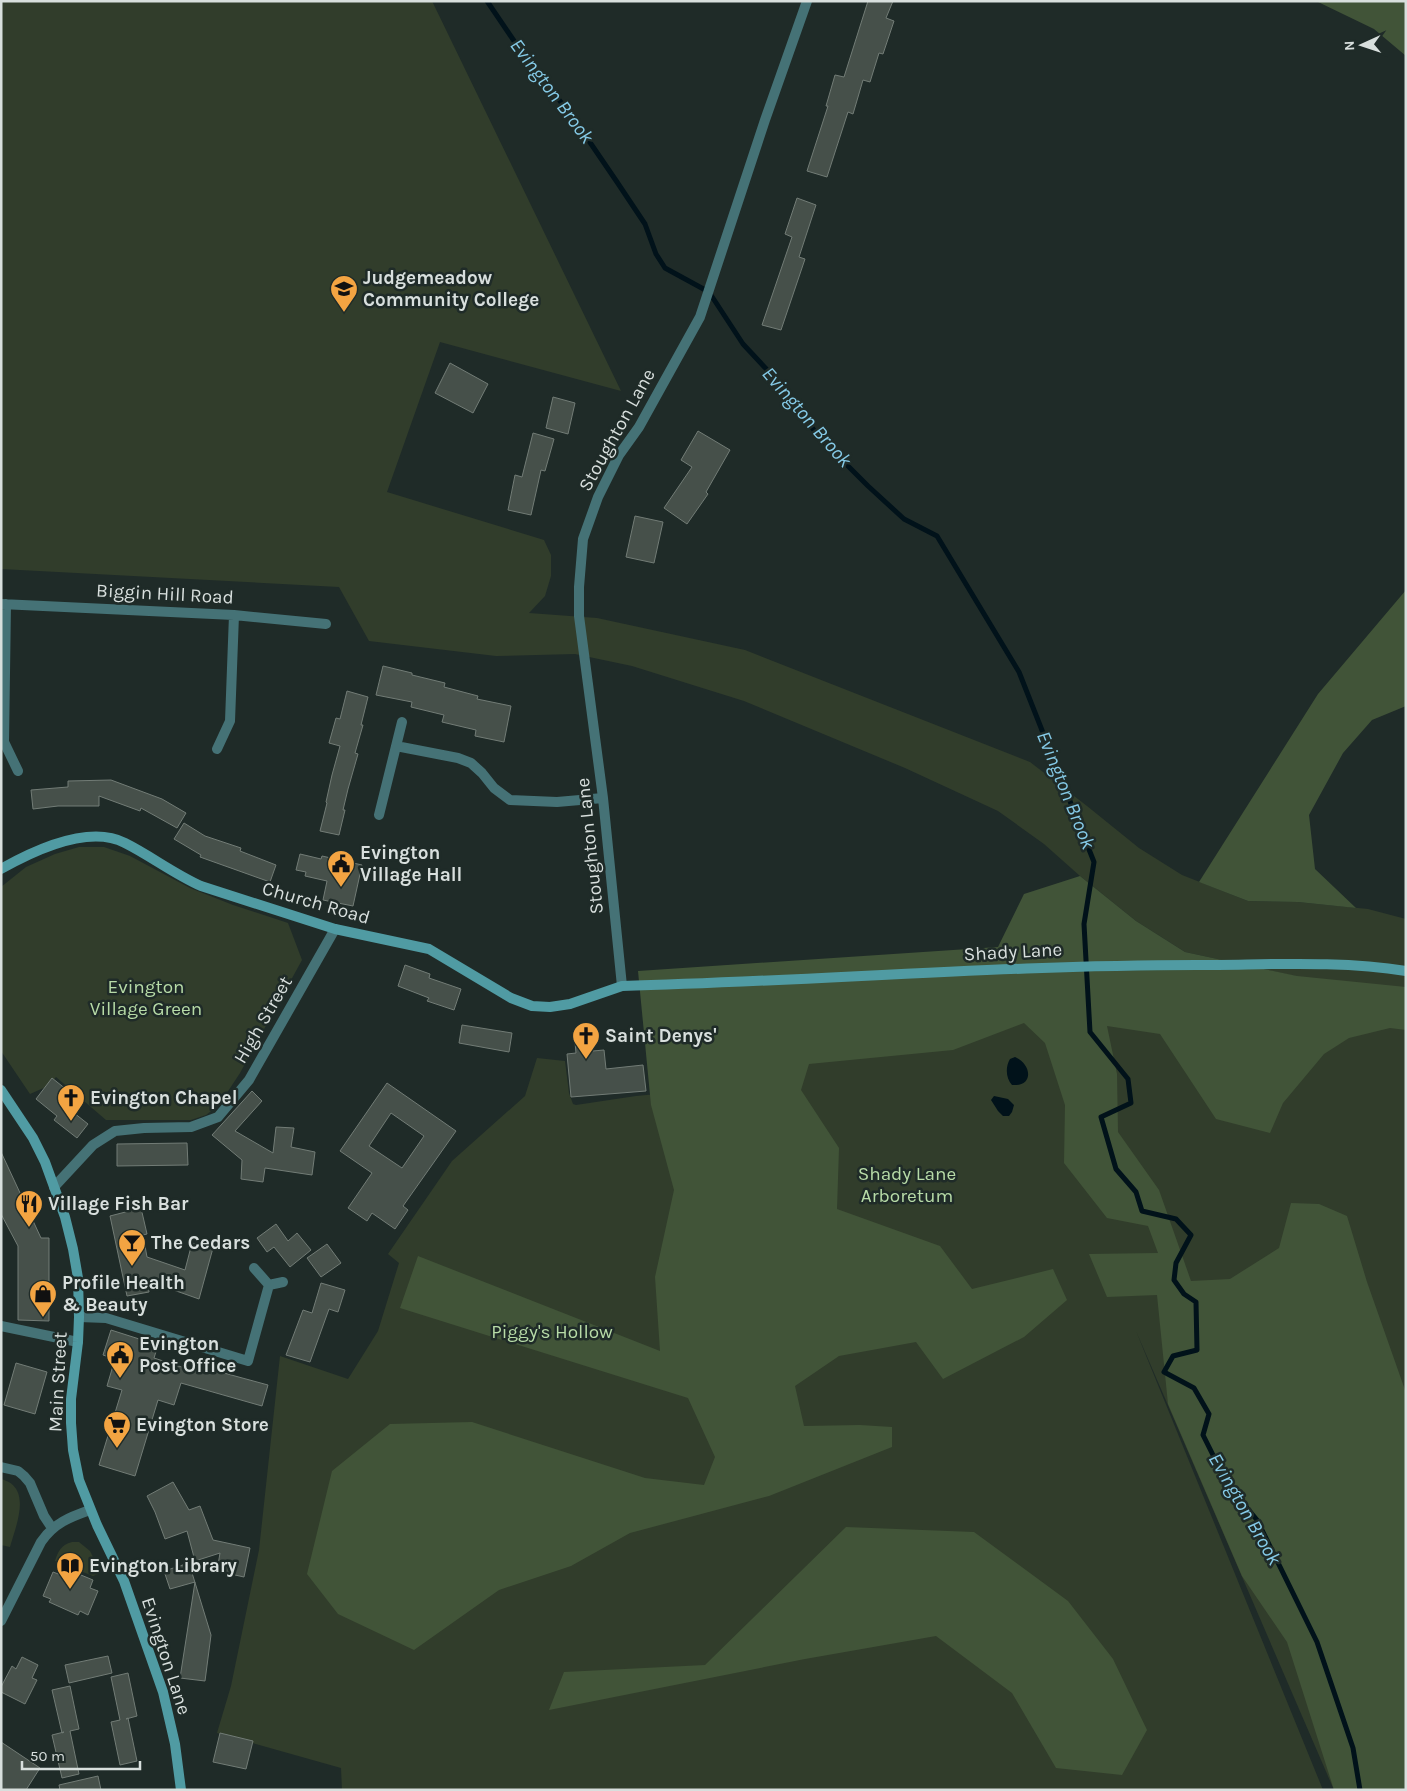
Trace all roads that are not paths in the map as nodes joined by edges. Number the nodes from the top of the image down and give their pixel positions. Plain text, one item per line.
1 (807, 1) edge
2 (4, 604) edge
3 (234, 615) junction
4 (326, 624) dead end
5 (402, 722) dead end
6 (396, 746) junction
7 (217, 749) dead end
8 (18, 770) dead end
9 (603, 798) junction
10 (379, 815) dead end
11 (1, 869) edge
12 (335, 929) junction
13 (1406, 971) edge
14 (622, 986) junction
15 (1, 1090) edge
16 (54, 1187) junction
17 (254, 1268) dead end
18 (283, 1282) dead end
19 (269, 1285) junction
20 (79, 1317) junction
21 (1, 1326) edge
22 (78, 1342) junction
23 (1, 1467) edge
24 (90, 1510) junction
25 (52, 1528) junction
26 (1, 1621) edge
27 (181, 1790) edge

1 - 9 street, Stoughton Lane
2 - 3 street, Biggin Hill Road
2 - 8 street
3 - 4 street, Biggin Hill Road
3 - 7 street
5 - 6 street
6 - 9 street
6 - 10 street
9 - 14 street, Stoughton Lane
11 - 12 street, Church Road
12 - 14 street, Church Road
12 - 16 street, High Street
13 - 14 street, Shady Lane
15 - 16 street, Main Street
16 - 20 street, Main Street
17 - 19 street
18 - 19 street
19 - 20 street
20 - 22 street, Main Street
21 - 22 street
22 - 24 street, Main Street
23 - 25 street
24 - 25 street
24 - 27 street, Evington Lane
25 - 26 street

